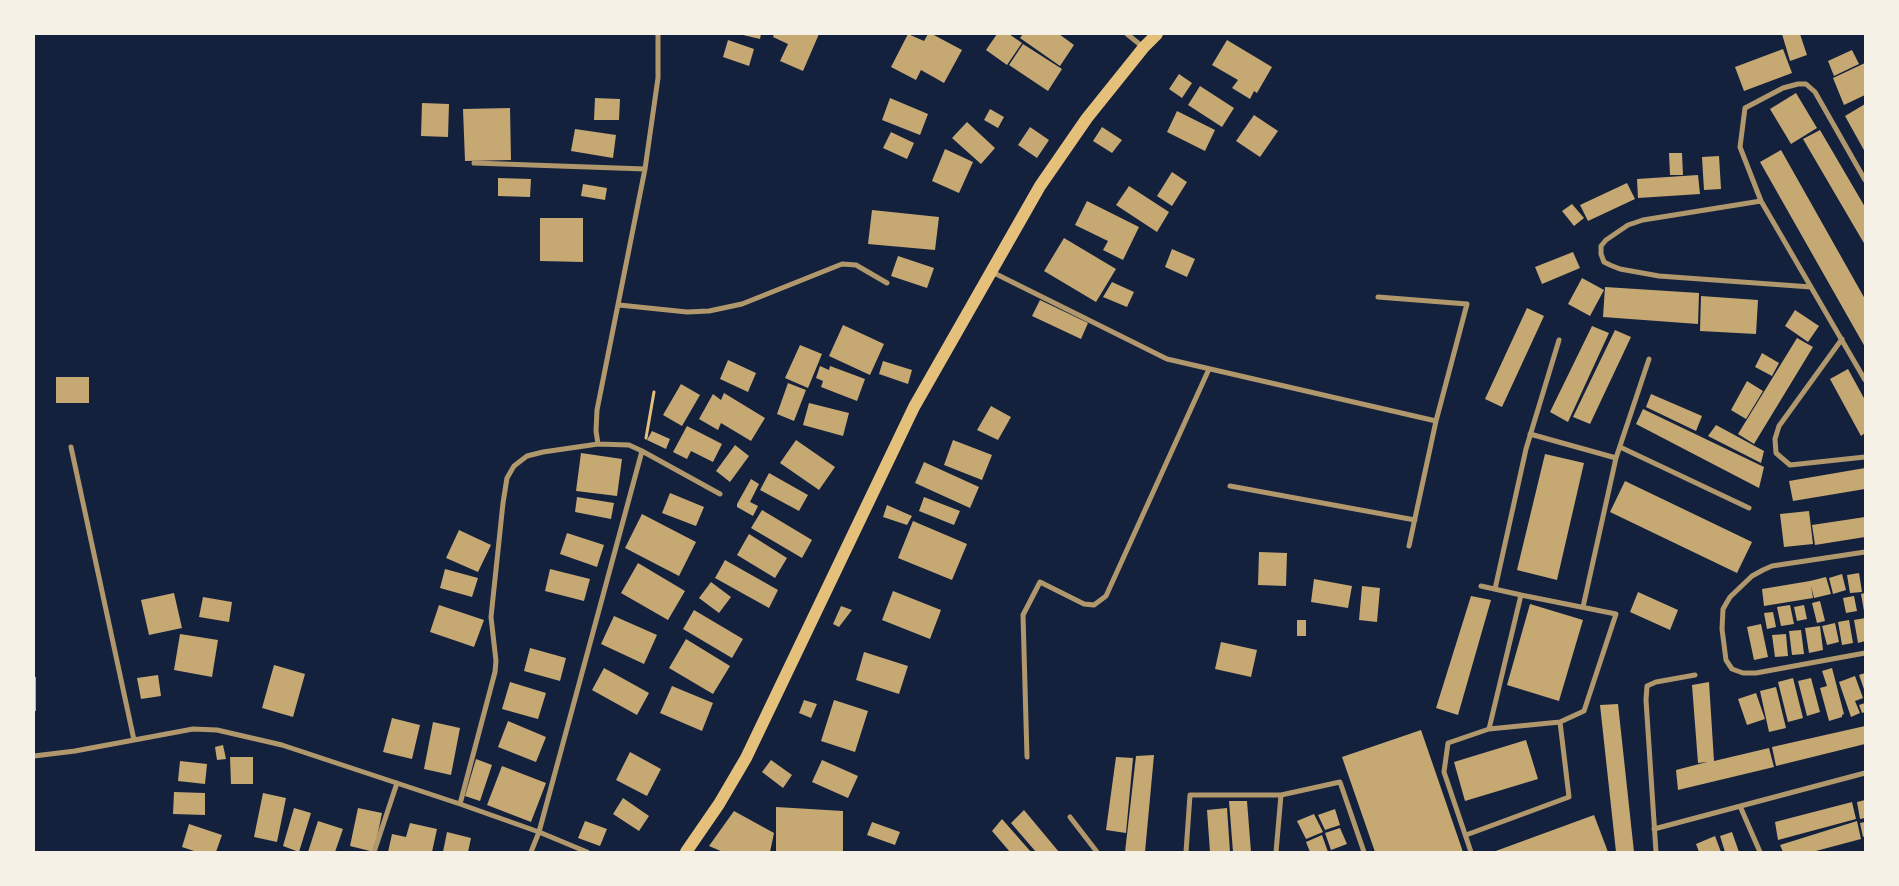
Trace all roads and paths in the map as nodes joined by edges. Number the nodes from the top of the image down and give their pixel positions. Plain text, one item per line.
1 (658, 34) edge
2 (1127, 34) edge
3 (1157, 34) edge
4 (1144, 47) junction
5 (474, 163) dead end
6 (645, 169) junction
7 (1865, 180) edge
8 (1761, 201) junction
9 (992, 272) junction
10 (887, 283) dead end
11 (1811, 287) junction
12 (1378, 297) dead end
13 (619, 305) junction
14 (1558, 340) dead end
15 (1842, 340) junction
16 (1649, 358) dead end
17 (1209, 369) junction
18 (1865, 380) edge
19 (654, 392) dead end
20 (1436, 421) junction
21 (1530, 434) junction
22 (598, 444) junction
23 (71, 447) dead end
24 (1620, 447) junction
25 (642, 451) junction
26 (1865, 457) edge
27 (1616, 458) junction
28 (1230, 486) dead end
29 (720, 494) dead end
30 (1749, 508) dead end
31 (1415, 520) junction
32 (1409, 546) dead end
33 (1865, 552) edge
34 (1480, 586) dead end
35 (1495, 589) junction
36 (1521, 595) junction
37 (1583, 607) junction
38 (1865, 653) edge
39 (1695, 675) dead end
40 (1560, 722) junction
41 (1489, 728) junction
42 (134, 740) junction
43 (34, 756) edge
44 (1027, 757) dead end
45 (1865, 773) edge
46 (397, 783) junction
47 (1281, 795) junction
48 (460, 804) junction
49 (1740, 806) junction
50 (1070, 817) dead end
51 (1654, 829) junction
52 (539, 832) junction
53 (1466, 835) junction
54 (374, 852) edge
55 (531, 852) edge
56 (586, 852) edge
57 (686, 852) edge
58 (1097, 852) edge
59 (1186, 852) edge
60 (1276, 852) edge
61 (1364, 852) edge
62 (1472, 852) edge
63 (1656, 852) edge
64 (1760, 852) edge

1 - 6 street
2 - 4 street
3 - 4 main road
4 - 9 main road
5 - 6 street
6 - 13 street
7 - 8 street
8 - 11 street
8 - 11 street
9 - 17 street
9 - 57 main road
10 - 13 street
11 - 15 street
12 - 20 street
13 - 22 street
14 - 21 street
15 - 18 street
15 - 26 street
16 - 24 street
17 - 20 street
17 - 44 street
19 - 25 path
20 - 31 street
21 - 27 street
21 - 35 street
22 - 25 street
22 - 48 street
23 - 42 street
24 - 27 street
24 - 30 street
25 - 29 street
25 - 52 street
27 - 37 street
28 - 31 street
31 - 32 street
33 - 38 street
34 - 35 street
35 - 36 street
36 - 37 street
36 - 41 street
37 - 40 street
39 - 51 street
40 - 41 street
40 - 53 street
41 - 53 street
42 - 43 street
42 - 46 street
45 - 49 street
46 - 48 street
46 - 54 street
47 - 59 street
47 - 60 street
47 - 61 street
48 - 52 street
49 - 51 street
49 - 64 street
50 - 58 street
51 - 63 street
52 - 55 street
52 - 56 street
53 - 62 street

